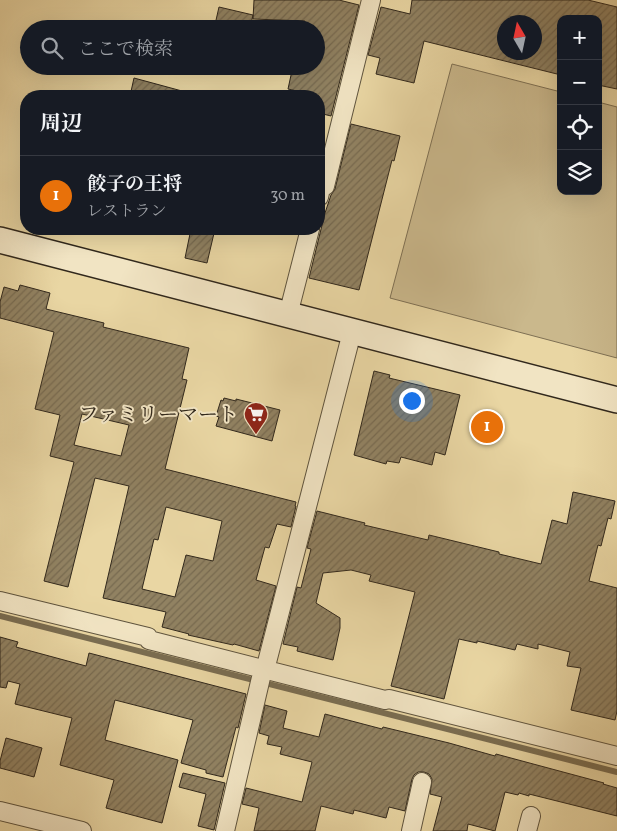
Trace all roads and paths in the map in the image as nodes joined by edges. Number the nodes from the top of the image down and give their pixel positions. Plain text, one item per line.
1 (371, 0) edge
2 (325, 186) edge
3 (308, 235) edge
4 (0, 240) edge
5 (288, 315) junction
6 (352, 332) junction
7 (617, 400) edge
8 (0, 601) edge
9 (263, 670) junction
10 (617, 756) edge
11 (422, 782) dead end
12 (0, 811) edge
13 (82, 831) edge
14 (225, 831) edge
15 (411, 831) edge

1 - 2 street
3 - 5 street
4 - 5 street
5 - 6 street
6 - 7 street
6 - 9 street
8 - 9 street
9 - 10 street
9 - 14 street
11 - 15 street
12 - 13 street

